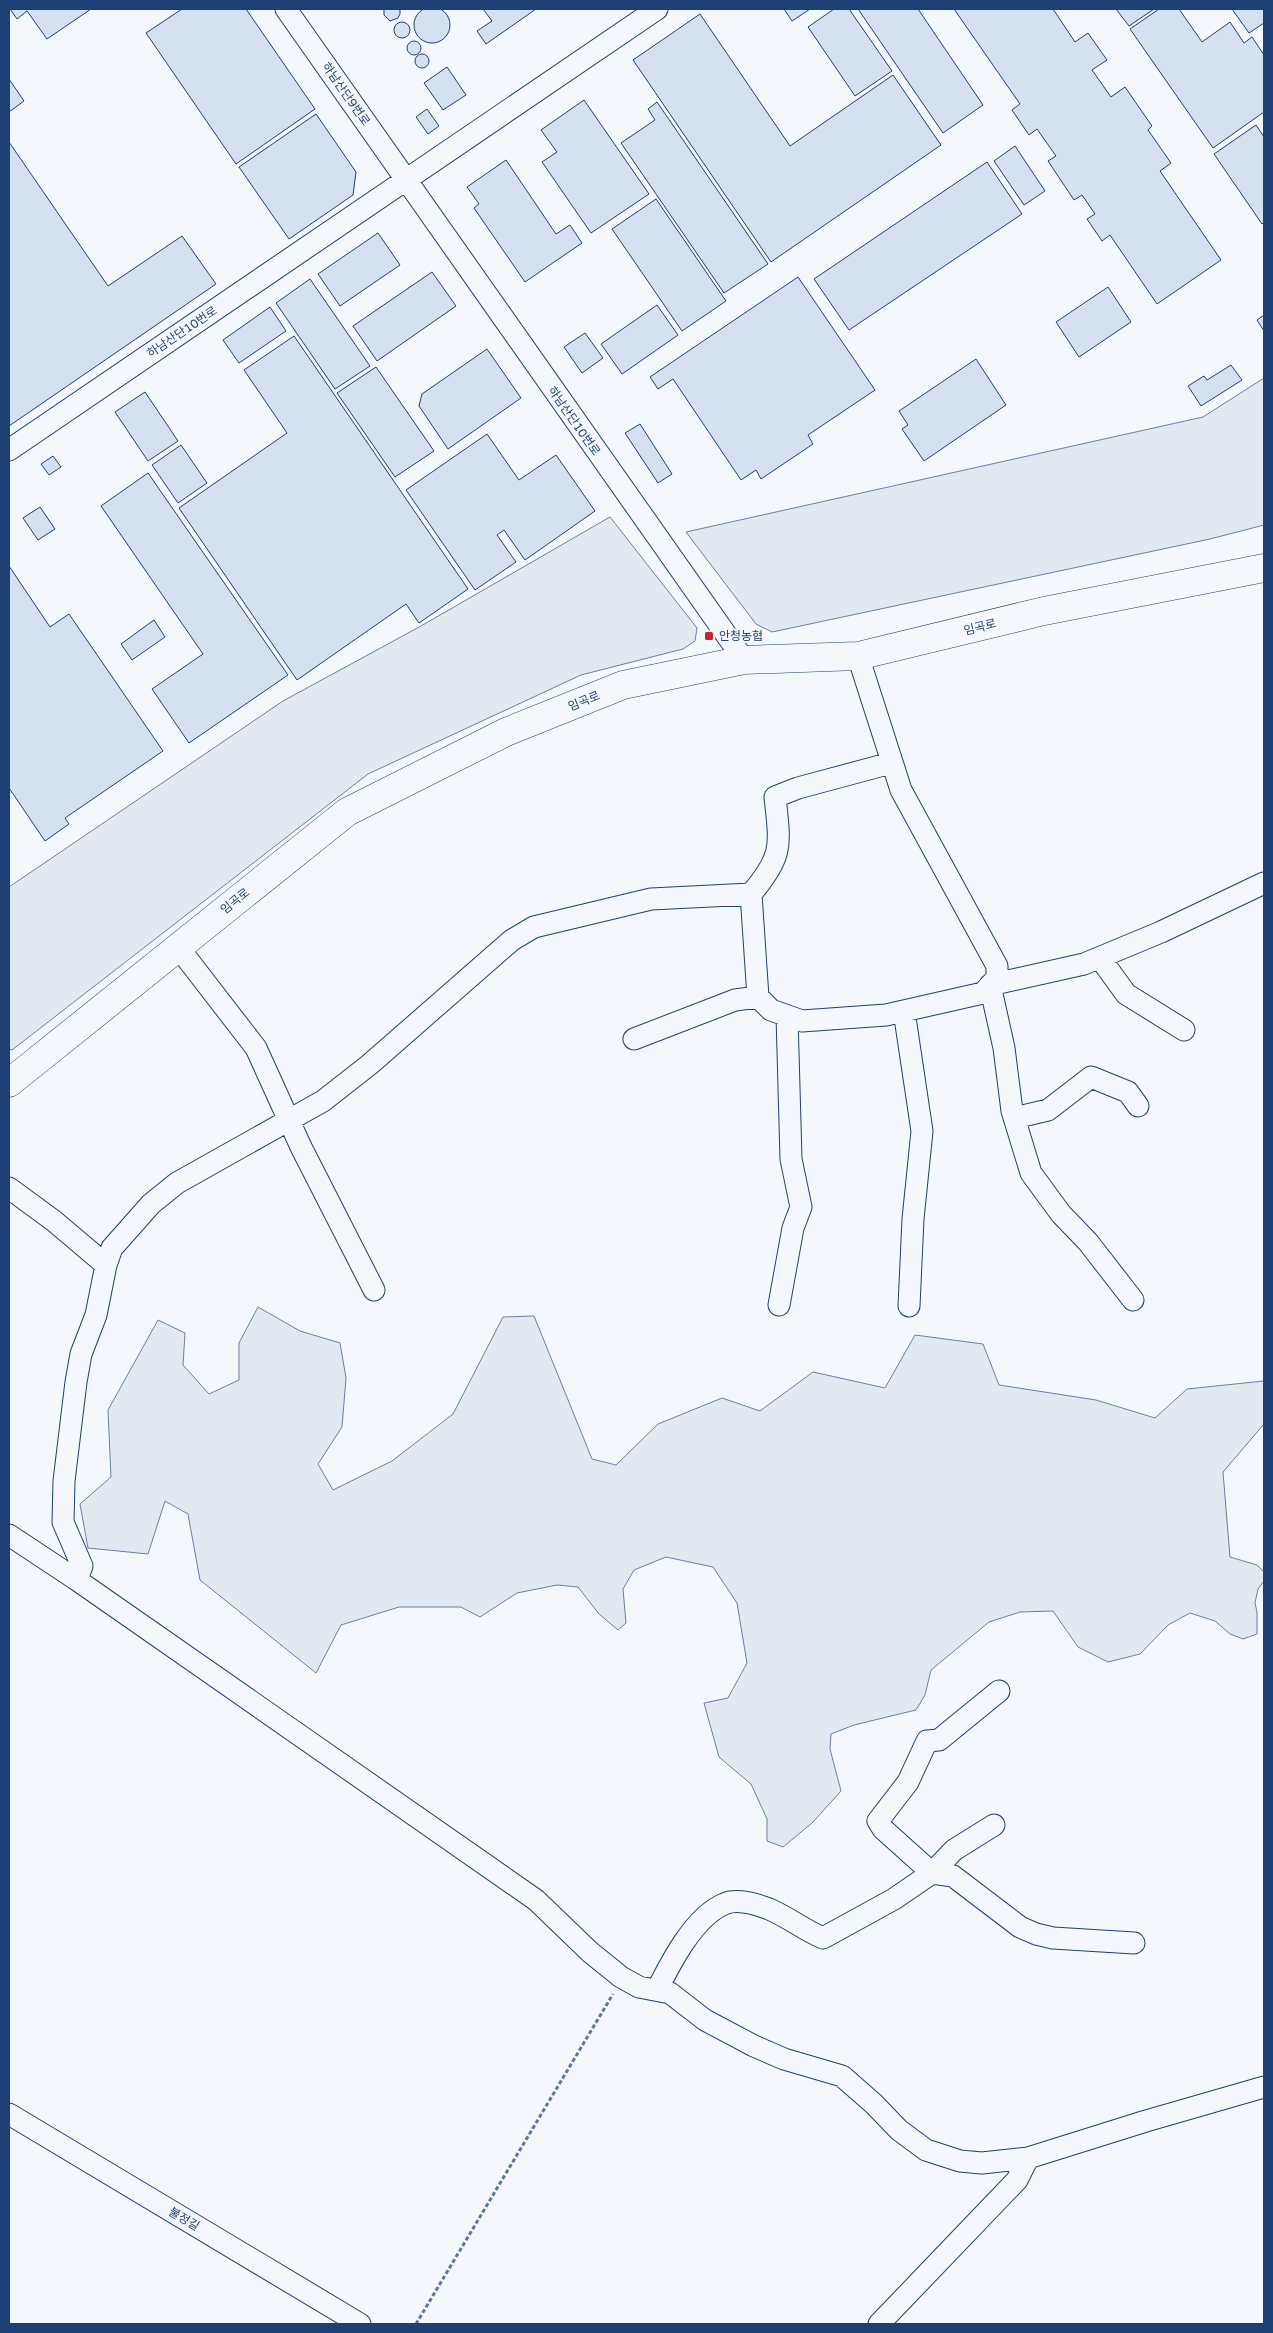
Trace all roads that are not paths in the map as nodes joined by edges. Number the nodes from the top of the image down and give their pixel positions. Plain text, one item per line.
1 (286, 9) edge
2 (657, 9) edge
3 (406, 180) junction
4 (9, 450) edge
5 (1264, 568) edge
6 (858, 656) junction
7 (744, 660) junction
8 (891, 763) junction
9 (1264, 883) edge
10 (751, 894) junction
11 (178, 947) junction
12 (1100, 958) junction
13 (990, 985) junction
14 (758, 997) junction
15 (904, 1011) junction
16 (787, 1016) junction
17 (1184, 1030) dead end
18 (634, 1039) dead end
19 (9, 1083) edge
20 (1138, 1106) dead end
21 (1014, 1118) junction
22 (289, 1121) junction
23 (9, 1188) edge
24 (106, 1265) junction
25 (374, 1290) dead end
26 (1133, 1300) dead end
27 (779, 1305) dead end
28 (909, 1306) dead end
29 (9, 1535) edge
30 (78, 1580) junction
31 (999, 1691) dead end
32 (994, 1825) dead end
33 (932, 1873) junction
34 (1134, 1943) dead end
35 (657, 1990) junction
36 (1264, 2087) edge
37 (9, 2114) edge
38 (1028, 2158) junction
39 (360, 2324) edge
40 (879, 2324) edge

1 - 3 street, 하남산단9번로
2 - 3 street, 하남산단10번로
3 - 4 street, 하남산단10번로
3 - 7 street, 하남산단10번로
5 - 6 main road, 임곡로
6 - 7 main road, 임곡로
6 - 8 street
7 - 11 main road, 임곡로
8 - 10 street
8 - 13 street
9 - 12 street
10 - 14 street
10 - 22 street
11 - 19 main road, 임곡로
11 - 22 street
12 - 13 street
12 - 17 street
13 - 15 street
13 - 21 street
14 - 16 street
14 - 18 street
15 - 16 street
15 - 28 street
16 - 27 street
20 - 21 street
21 - 26 street
22 - 24 street
22 - 25 street
23 - 24 street
24 - 30 street
29 - 30 street
30 - 35 street
31 - 33 street
32 - 33 street
33 - 34 street
33 - 35 street
35 - 38 street
36 - 38 street
37 - 39 street, 불정길
38 - 40 street

